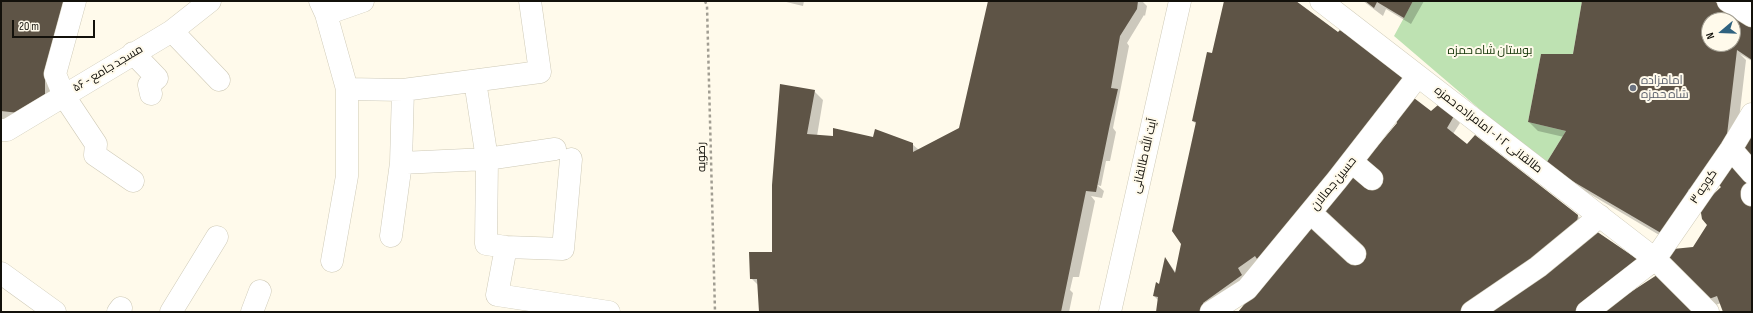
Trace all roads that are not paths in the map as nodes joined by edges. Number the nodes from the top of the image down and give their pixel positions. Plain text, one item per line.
1 (75, 1) edge
2 (210, 1) edge
3 (363, 1) edge
4 (530, 1) edge
5 (1180, 1) edge
6 (1321, 1) edge
7 (1732, 2) edge
8 (323, 7) edge
9 (1752, 16) edge
10 (172, 30) junction
11 (133, 53) junction
12 (1418, 76) junction
13 (219, 80) dead end
14 (475, 81) junction
15 (347, 89) junction
16 (403, 90) junction
17 (151, 94) dead end
18 (64, 96) junction
19 (1752, 114) edge
20 (1, 130) edge
21 (1731, 149) junction
22 (487, 159) junction
23 (1352, 162) junction
24 (402, 163) junction
25 (1752, 173) edge
26 (1372, 179) dead end
27 (132, 181) dead end
28 (1311, 213) junction
29 (1600, 216) junction
30 (391, 236) dead end
31 (217, 237) dead end
32 (506, 247) junction
33 (1355, 254) dead end
34 (1655, 259) junction
35 (332, 261) dead end
36 (1, 274) edge
37 (260, 292) dead end
38 (55, 312) edge
39 (171, 312) edge
40 (252, 312) edge
41 (609, 312) edge
42 (1110, 312) edge
43 (1212, 312) edge
44 (1472, 312) edge
45 (1587, 312) edge
46 (1708, 312) edge

1 - 18 street
2 - 10 street, ۵۶ - مسجد جامع
3 - 8 street
4 - 14 street
5 - 42 street, آیت الله طالقانی
6 - 12 street, طالقانی ۱۰۲ - امامزاده حمزه
7 - 9 street
8 - 15 street
10 - 11 street, ۵۶ - مسجد جامع
10 - 13 street
11 - 17 street
11 - 18 street, ۵۶ - مسجد جامع
12 - 23 street, حسین جمالان
12 - 29 street, طالقانی ۱۰۲ - امامزاده حمزه
14 - 16 street
14 - 22 street
15 - 16 street
15 - 35 street
16 - 24 street
18 - 20 street, ۵۶ - مسجد جامع
18 - 27 street
19 - 21 street, کوچه ۳
21 - 25 street
21 - 34 street, کوچه ۳
22 - 24 street
22 - 32 street
22 - 32 street
23 - 26 street
23 - 28 street, حسین جمالان
24 - 30 street
28 - 33 street
28 - 43 street, حسین جمالان
29 - 34 street, طالقانی ۱۰۲ - امامزاده حمزه
29 - 44 street
31 - 39 street
32 - 41 street
34 - 45 street, کوچه ۳
34 - 46 street, طالقانی ۱۰۲ - امامزاده حمزه
36 - 38 street
37 - 40 street

